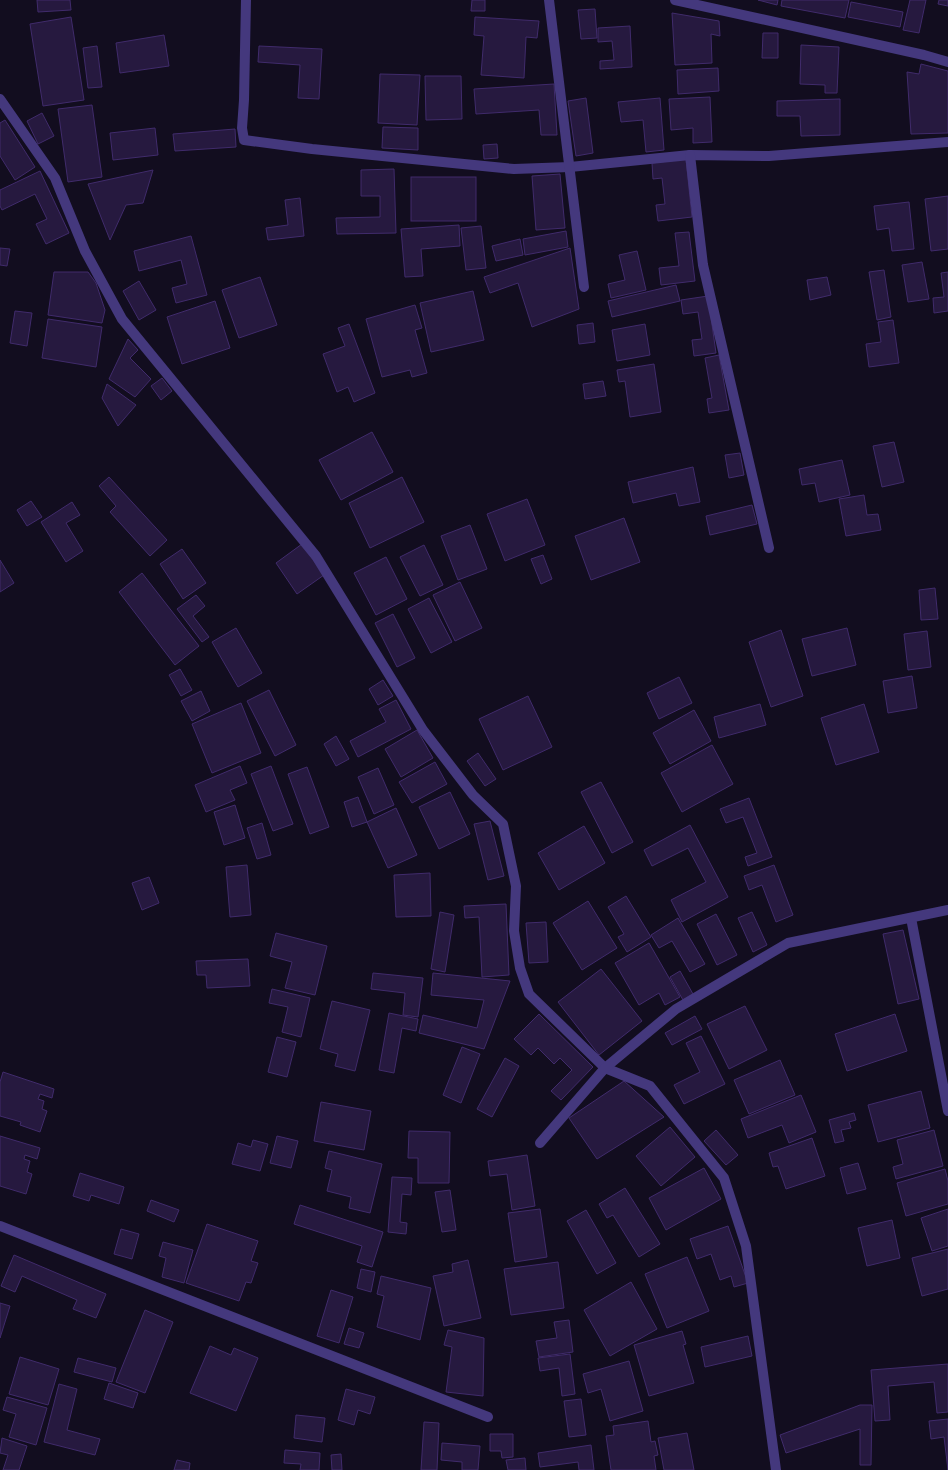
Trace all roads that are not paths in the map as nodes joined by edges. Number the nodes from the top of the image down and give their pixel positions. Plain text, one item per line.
1 (246, 0) edge
2 (549, 0) edge
3 (675, 0) edge
4 (948, 62) edge
5 (0, 99) edge
6 (948, 142) edge
7 (690, 155) junction
8 (570, 167) junction
9 (584, 287) dead end
10 (769, 548) dead end
11 (948, 910) edge
12 (911, 918) junction
13 (605, 1068) junction
14 (948, 1111) edge
15 (540, 1143) dead end
16 (0, 1226) edge
17 (488, 1417) dead end
18 (776, 1470) edge

1 - 8 street
2 - 8 street
3 - 4 street
5 - 13 street
6 - 7 street
7 - 8 street
7 - 10 street
8 - 9 street
11 - 12 street
12 - 13 street
12 - 14 street
13 - 15 street
13 - 18 street
16 - 17 street

